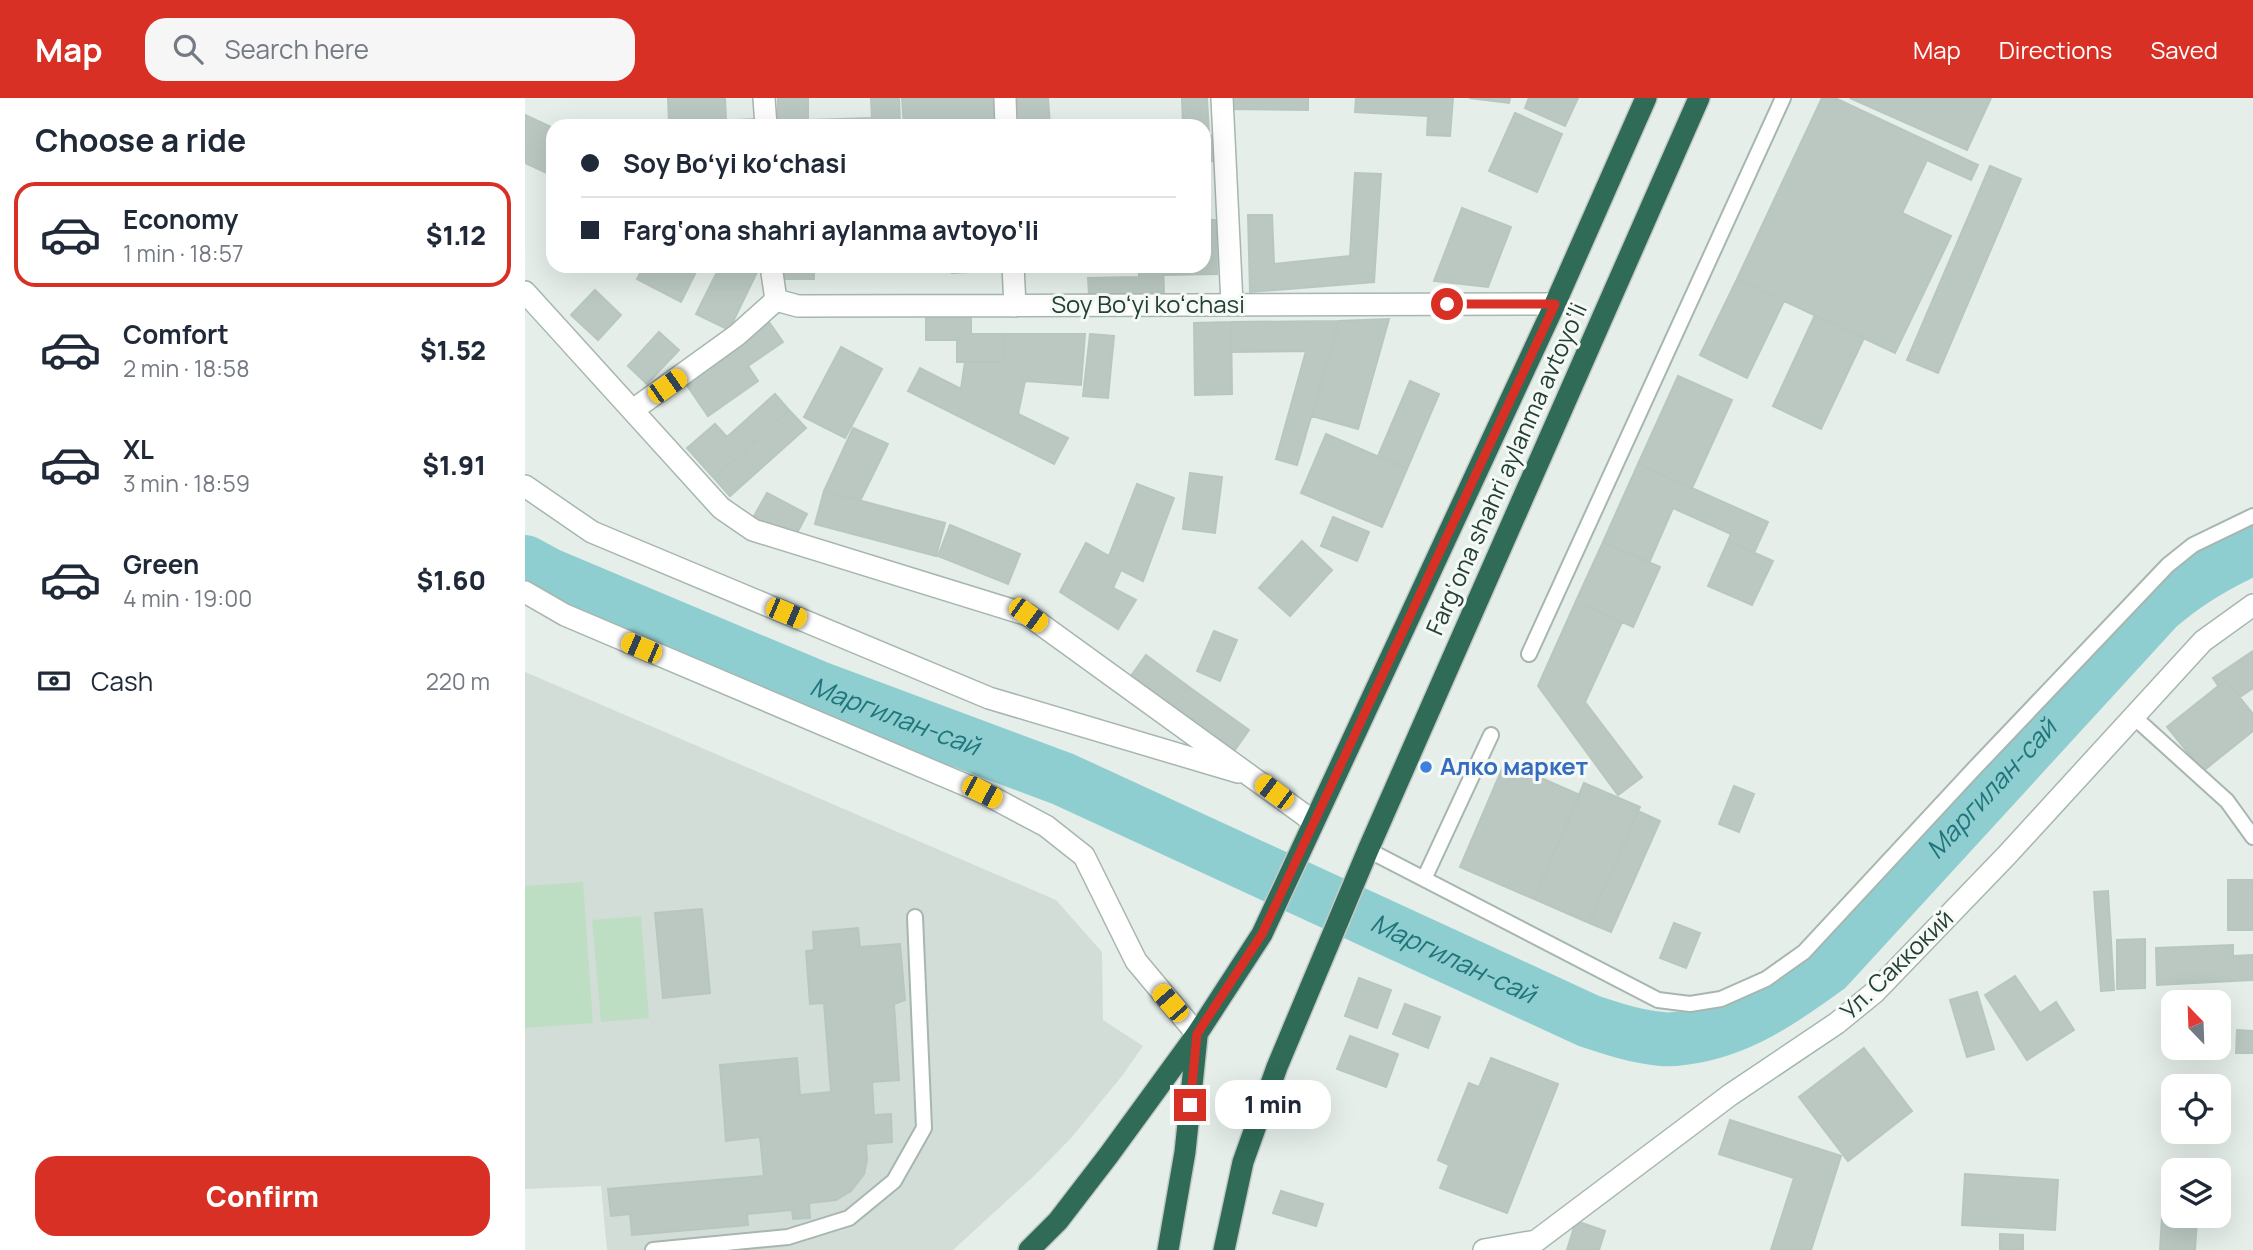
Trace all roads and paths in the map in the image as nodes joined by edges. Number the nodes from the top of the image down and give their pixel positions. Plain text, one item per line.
1 (764, 98) edge
2 (1005, 98) edge
3 (1222, 98) edge
4 (1646, 98) edge
5 (1699, 98) edge
6 (1783, 98) edge
7 (766, 119) edge
8 (1006, 119) edge
9 (772, 273) edge
10 (1013, 273) edge
11 (525, 292) edge
12 (776, 300) junction
13 (1232, 304) junction
14 (1555, 304) junction
15 (1015, 306) junction
16 (633, 410) junction
17 (525, 486) edge
18 (2253, 516) edge
19 (525, 592) edge
20 (2253, 605) edge
21 (1529, 654) dead end
22 (2134, 717) junction
23 (1491, 735) dead end
24 (1254, 777) junction
25 (1314, 822) junction
26 (2253, 837) edge
27 (1366, 856) junction
28 (1424, 879) junction
29 (915, 917) dead end
30 (1197, 1034) junction
31 (653, 1250) edge
32 (1029, 1250) edge
33 (1168, 1250) edge
34 (1224, 1250) edge
35 (1484, 1250) edge

1 - 7 street
2 - 8 street
3 - 13 street
4 - 14 highway, Farg‘ona shahri aylanma avtoyo‘li
5 - 27 highway, Farg‘ona shahri aylanma avtoyo‘li
6 - 21 lane
9 - 12 street
10 - 15 street
11 - 16 street
12 - 15 street, Soy Boʻyi koʻchasi
12 - 16 street
13 - 14 street, Soy Boʻyi koʻchasi
13 - 15 street, Soy Boʻyi koʻchasi
14 - 25 highway, Farg‘ona shahri aylanma avtoyo‘li
16 - 24 street
17 - 24 street
18 - 28 lane
19 - 30 street
20 - 22 street, Ул. Саккокий
22 - 26 lane
22 - 35 street, Ул. Саккокий
23 - 28 lane
24 - 25 street
25 - 30 highway, Farg‘ona shahri aylanma avtoyo‘li
27 - 28 lane
27 - 34 highway, Farg‘ona shahri aylanma avtoyo‘li
29 - 31 lane
30 - 32 highway, Farg‘ona shahri aylanma avtoyo‘li
30 - 33 highway

